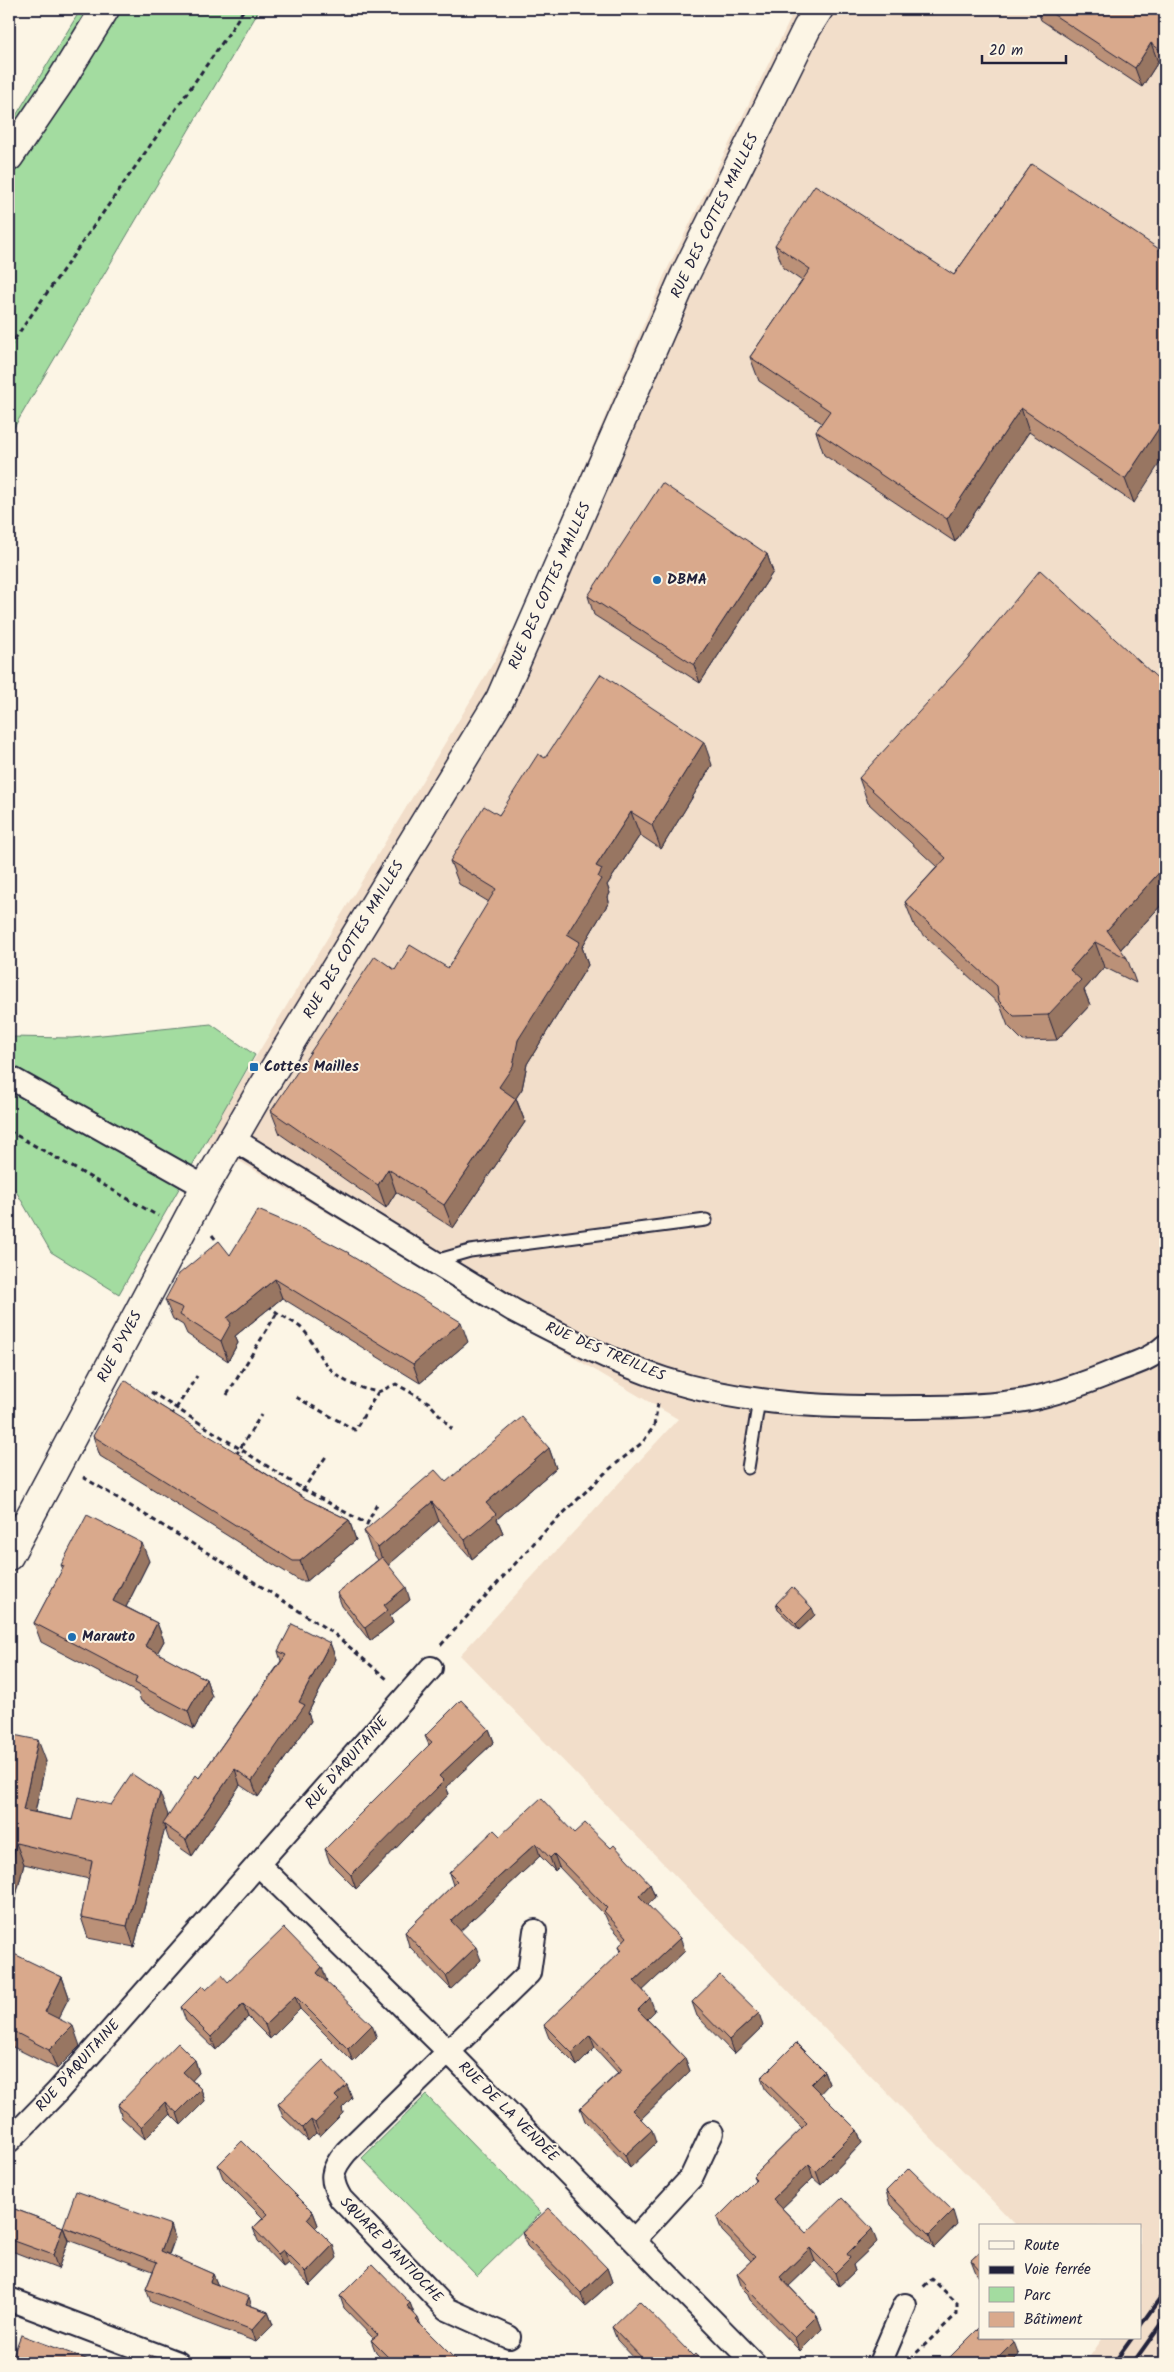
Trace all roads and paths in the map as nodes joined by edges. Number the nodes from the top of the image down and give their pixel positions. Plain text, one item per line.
1 (105, 9) edge
2 (244, 9) edge
3 (819, 9) edge
4 (9, 157) edge
5 (9, 347) edge
6 (9, 1077) edge
7 (9, 1130) edge
8 (233, 1139) junction
9 (193, 1210) junction
10 (706, 1220) dead end
11 (222, 1248) edge
12 (435, 1261) junction
13 (264, 1299) edge
14 (276, 1313) junction
15 (1165, 1346) edge
16 (197, 1376) dead end
17 (664, 1379) junction
18 (151, 1392) dead end
19 (378, 1392) junction
20 (227, 1395) dead end
21 (296, 1396) dead end
22 (759, 1400) junction
23 (176, 1409) junction
24 (261, 1415) dead end
25 (167, 1422) edge
26 (452, 1428) dead end
27 (240, 1449) junction
28 (327, 1455) dead end
29 (235, 1458) edge
30 (59, 1463) junction
31 (748, 1468) dead end
32 (303, 1489) junction
33 (294, 1502) edge
34 (377, 1504) dead end
35 (9, 1556) edge
36 (431, 1668) joint
37 (405, 1698) junction
38 (258, 1864) junction
39 (535, 1931) dead end
40 (449, 2052) junction
41 (712, 2132) dead end
42 (9, 2141) edge
43 (635, 2239) junction
44 (10, 2301) edge
45 (905, 2305) joint
46 (509, 2337) dead end
47 (178, 2363) edge
48 (754, 2363) edge
49 (880, 2363) edge
50 (906, 2363) edge

1 - 4 street
2 - 5 path
3 - 8 street, RUE DES COTTES MAILLES
6 - 9 street
7 - 9 path
8 - 9 street, RUE D'YVES
8 - 12 street, RUE DES TREILLES
9 - 11 path
9 - 30 street, RUE D'YVES
10 - 12 lane
12 - 17 street, RUE DES TREILLES
13 - 14 path
14 - 19 path
14 - 20 path
15 - 22 street, RUE DES TREILLES
16 - 23 path
17 - 22 street, RUE DES TREILLES
17 - 36 path
18 - 23 path
19 - 21 path
19 - 26 path
22 - 31 lane
23 - 25 path
23 - 27 path
24 - 27 path
27 - 29 path
27 - 32 path
28 - 32 path
30 - 35 street, RUE D'YVES
30 - 37 path
32 - 33 path
32 - 34 path
36 - 37 street, RUE D'AQUITAINE
37 - 38 street, RUE D'AQUITAINE
38 - 40 street, RUE DE LA VENDÉE
38 - 42 street, RUE D'AQUITAINE
39 - 40 street, SQUARE D'ANTIOCHE
40 - 43 street, RUE DE LA VENDÉE
40 - 46 street, SQUARE D'ANTIOCHE
41 - 43 street
43 - 48 street, RUE DE LA VENDÉE
44 - 47 street
45 - 49 street
45 - 50 path

